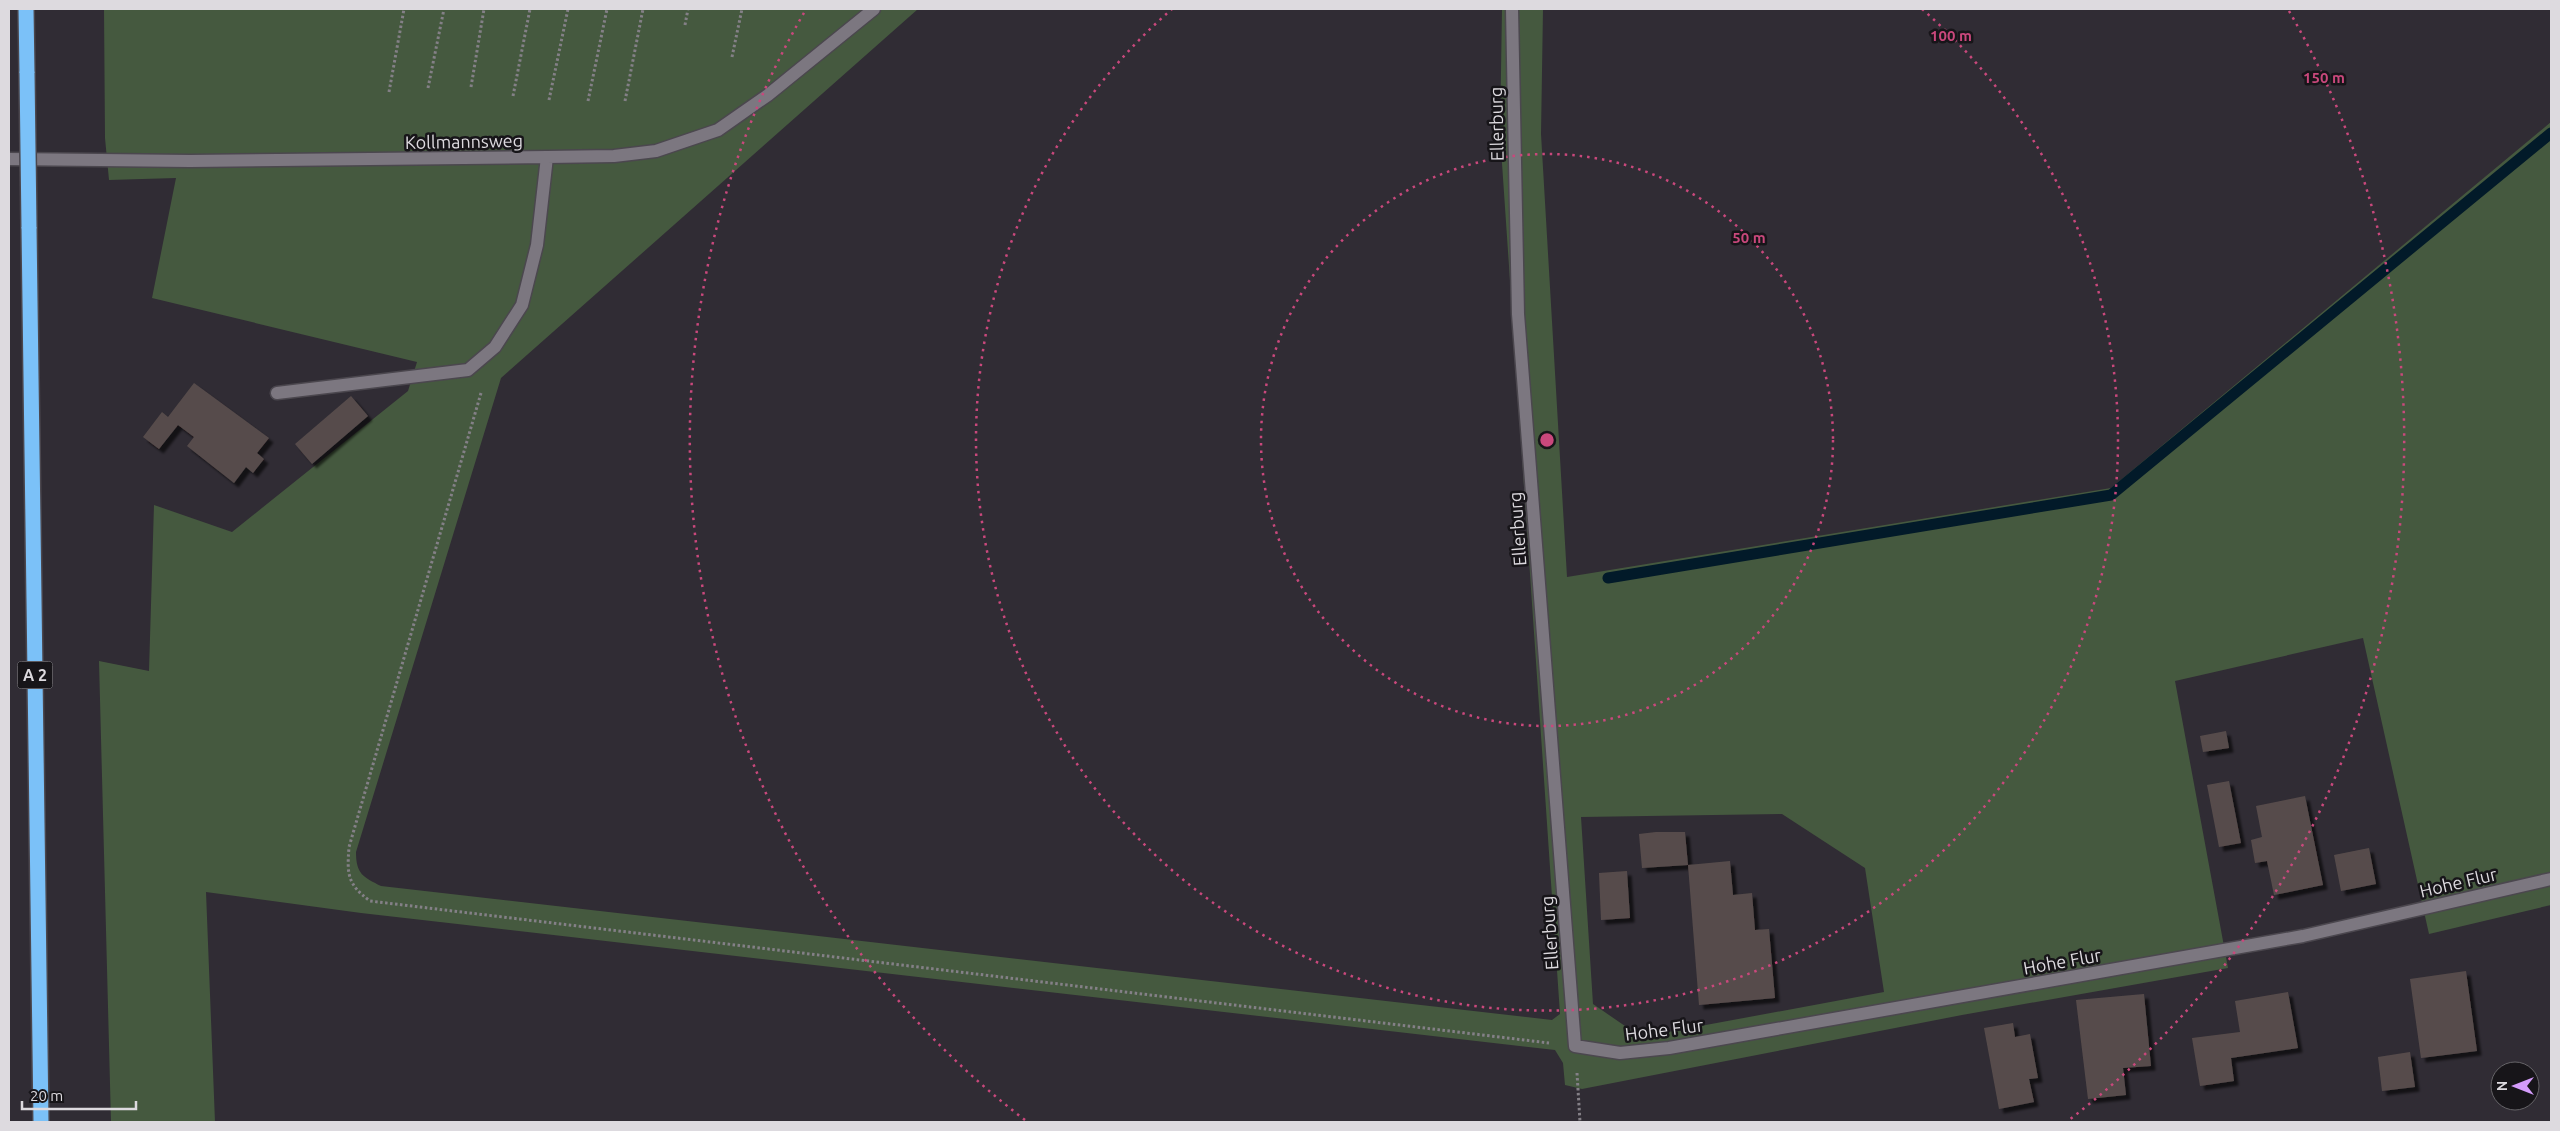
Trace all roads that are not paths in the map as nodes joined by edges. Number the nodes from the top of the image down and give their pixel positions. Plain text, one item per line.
1 (26, 9) edge
2 (874, 9) edge
3 (1512, 9) edge
4 (547, 157) junction
5 (9, 159) edge
6 (277, 393) dead end
7 (2551, 879) edge
8 (1575, 1046) joint
9 (41, 1122) edge

1 - 9 highway, A 2, bridge
2 - 4 street, Kollmannsweg
3 - 8 street, Ellerburg
4 - 5 street, Kollmannsweg
4 - 6 street
7 - 8 street, Hohe Flur

